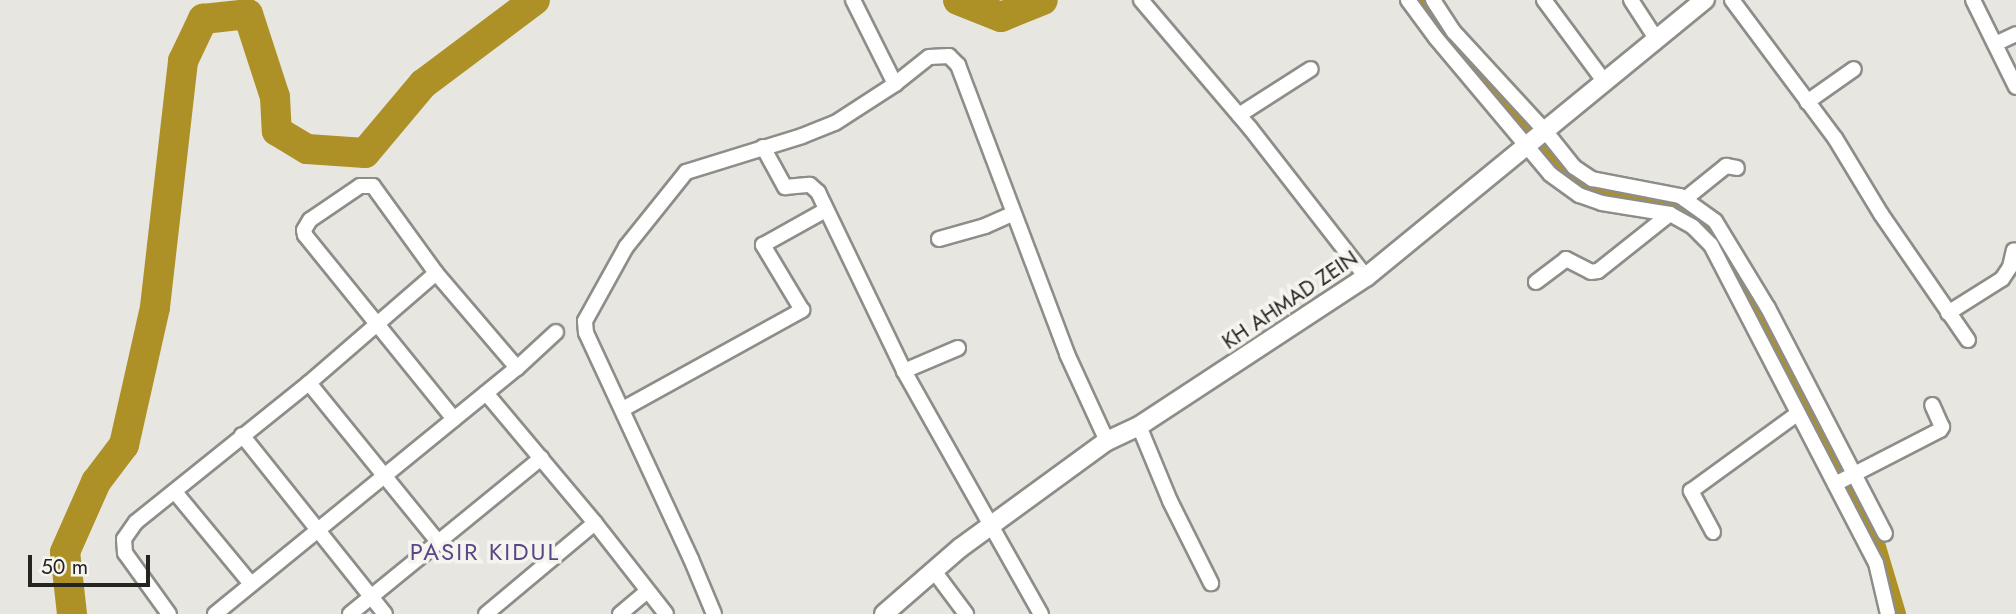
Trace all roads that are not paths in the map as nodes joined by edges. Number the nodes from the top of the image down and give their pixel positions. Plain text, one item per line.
1 (853, 0) edge
2 (1141, 0) edge
3 (1408, 0) edge
4 (1433, 0) edge
5 (1545, 0) edge
6 (1630, 0) edge
7 (1705, 0) edge
8 (1732, 0) edge
9 (1973, 0) edge
10 (2016, 34) edge
11 (1657, 40) junction
12 (1995, 44) junction
13 (1311, 69) dead end
14 (1854, 69) dead end
15 (1604, 81) junction
16 (895, 84) junction
17 (2016, 87) edge
18 (1498, 97) junction
19 (1807, 102) junction
20 (1239, 115) junction
21 (1538, 139) junction
22 (763, 147) junction
23 (1737, 168) dead end
24 (1685, 199) junction
25 (826, 210) junction
26 (1012, 214) junction
27 (1670, 214) junction
28 (939, 239) dead end
29 (2014, 250) dead end
30 (436, 272) junction
31 (1366, 277) junction
32 (1536, 282) dead end
33 (1948, 313) junction
34 (375, 326) junction
35 (556, 332) dead end
36 (1968, 340) dead end
37 (958, 348) dead end
38 (517, 368) junction
39 (904, 371) junction
40 (309, 383) junction
41 (486, 393) junction
42 (1932, 405) dead end
43 (623, 409) junction
44 (1797, 414) junction
45 (454, 419) junction
46 (1139, 426) junction
47 (242, 435) junction
48 (1107, 441) junction
49 (541, 458) junction
50 (1853, 475) junction
51 (385, 477) junction
52 (1836, 483) junction
53 (175, 492) junction
54 (595, 523) junction
55 (990, 527) junction
56 (318, 530) junction
57 (1713, 532) dead end
58 (1885, 534) dead end
59 (438, 542) junction
60 (934, 572) junction
61 (1211, 583) dead end
62 (251, 584) junction
63 (647, 592) junction
64 (371, 596) junction
65 (225, 611) edge
66 (169, 614) edge
67 (350, 614) edge
68 (385, 614) edge
69 (486, 614) edge
70 (620, 614) edge
71 (666, 614) edge
72 (714, 614) edge
73 (884, 614) edge
74 (966, 614) edge
75 (1041, 614) edge
76 (1888, 614) edge

1 - 16 street
2 - 20 street
3 - 18 street
4 - 18 street
5 - 15 street
6 - 11 street
7 - 11 street, KH AHMAD ZEIN
8 - 19 street
9 - 12 street
10 - 12 street
11 - 15 street, KH AHMAD ZEIN
12 - 17 street
13 - 20 street
14 - 19 street
15 - 21 street, KH AHMAD ZEIN
16 - 22 street
16 - 26 street
18 - 21 street
18 - 21 street
19 - 33 street
20 - 31 street
21 - 24 street
21 - 27 street
21 - 31 street, KH AHMAD ZEIN
22 - 25 street
22 - 43 street
23 - 24 street
24 - 50 street
25 - 39 street
25 - 43 street
26 - 28 street
26 - 48 street
27 - 32 street
27 - 44 street
29 - 33 street
30 - 34 street
30 - 34 street
30 - 38 street
31 - 46 street, KH AHMAD ZEIN
33 - 36 street
34 - 40 street
34 - 45 street
35 - 38 street
37 - 39 street
38 - 41 street
39 - 55 street
40 - 47 street
40 - 51 street
41 - 45 street
41 - 49 street
42 - 50 street
43 - 72 street
44 - 52 street
44 - 57 street
45 - 51 street
46 - 48 street, KH AHMAD ZEIN
46 - 61 street
47 - 53 street
47 - 56 street
48 - 55 street, KH AHMAD ZEIN
49 - 54 street
49 - 59 street
50 - 52 street
50 - 58 street
51 - 56 street
51 - 59 street
52 - 76 street
53 - 62 street
53 - 66 street
54 - 63 street
54 - 69 street
55 - 60 street, KH AHMAD ZEIN
55 - 75 street
56 - 62 street
56 - 64 street
59 - 64 street
60 - 73 street, KH AHMAD ZEIN
60 - 74 street
62 - 65 street
63 - 70 street
63 - 71 street
64 - 67 street
64 - 68 street

